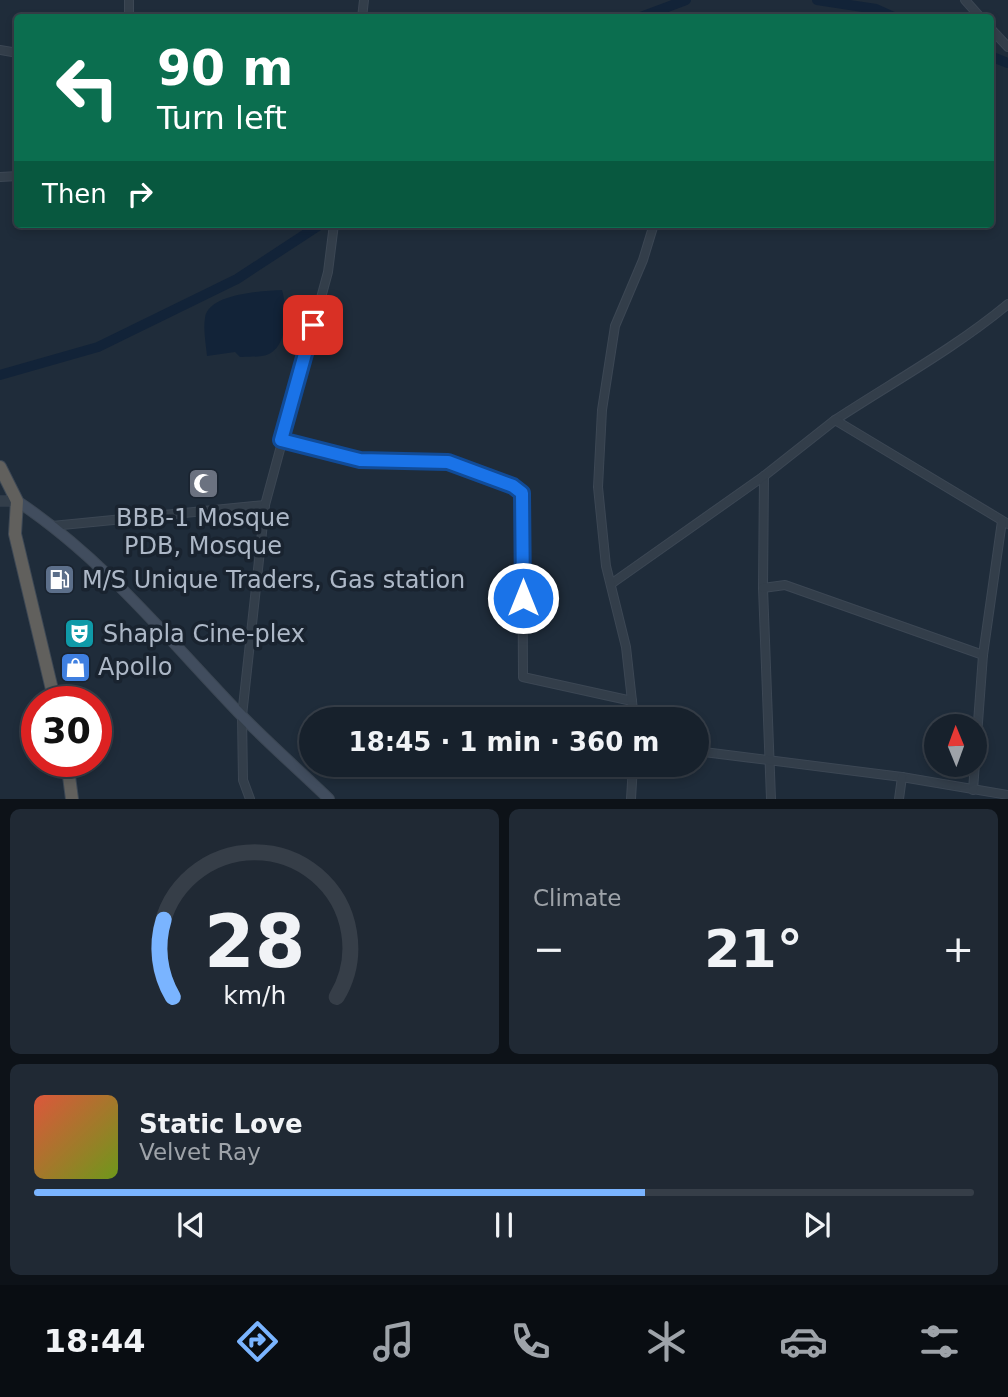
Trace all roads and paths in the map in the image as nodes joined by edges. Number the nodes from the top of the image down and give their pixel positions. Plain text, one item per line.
1 (965, 0) edge
2 (977, 14) edge
3 (994, 32) edge
4 (1008, 47) edge
5 (334, 228) edge
6 (651, 228) edge
7 (1008, 304) edge
8 (835, 419) junction
9 (281, 440) junction
10 (0, 467) edge
11 (764, 476) junction
12 (0, 501) edge
13 (17, 501) junction
14 (265, 505) junction
15 (1005, 522) edge
16 (52, 526) junction
17 (611, 584) junction
18 (763, 588) junction
19 (984, 655) junction
20 (51, 686) edge
21 (632, 701) junction
22 (633, 707) edge
23 (242, 716) junction
24 (709, 753) edge
25 (772, 762) junction
26 (69, 777) edge
27 (632, 777) edge
28 (902, 777) junction
29 (973, 790) junction
30 (1008, 795) edge
31 (72, 799) edge
32 (250, 799) edge
33 (329, 799) edge
34 (631, 799) edge
35 (771, 799) edge
36 (899, 799) edge

1 - 2 street
3 - 4 street
5 - 9 street
6 - 17 street
7 - 8 street
8 - 11 street
8 - 15 street
9 - 14 street
9 - 21 street
10 - 13 highway
11 - 17 street
11 - 18 street
12 - 13 street
13 - 16 main road
13 - 20 highway
14 - 16 street
14 - 23 street
15 - 19 street
16 - 23 main road
17 - 21 street
18 - 19 street
18 - 25 street
19 - 29 street
21 - 22 street
23 - 32 street
23 - 33 main road
24 - 25 street
25 - 28 street
25 - 35 street
26 - 31 highway
27 - 34 street
28 - 29 street
28 - 36 street
29 - 30 street

